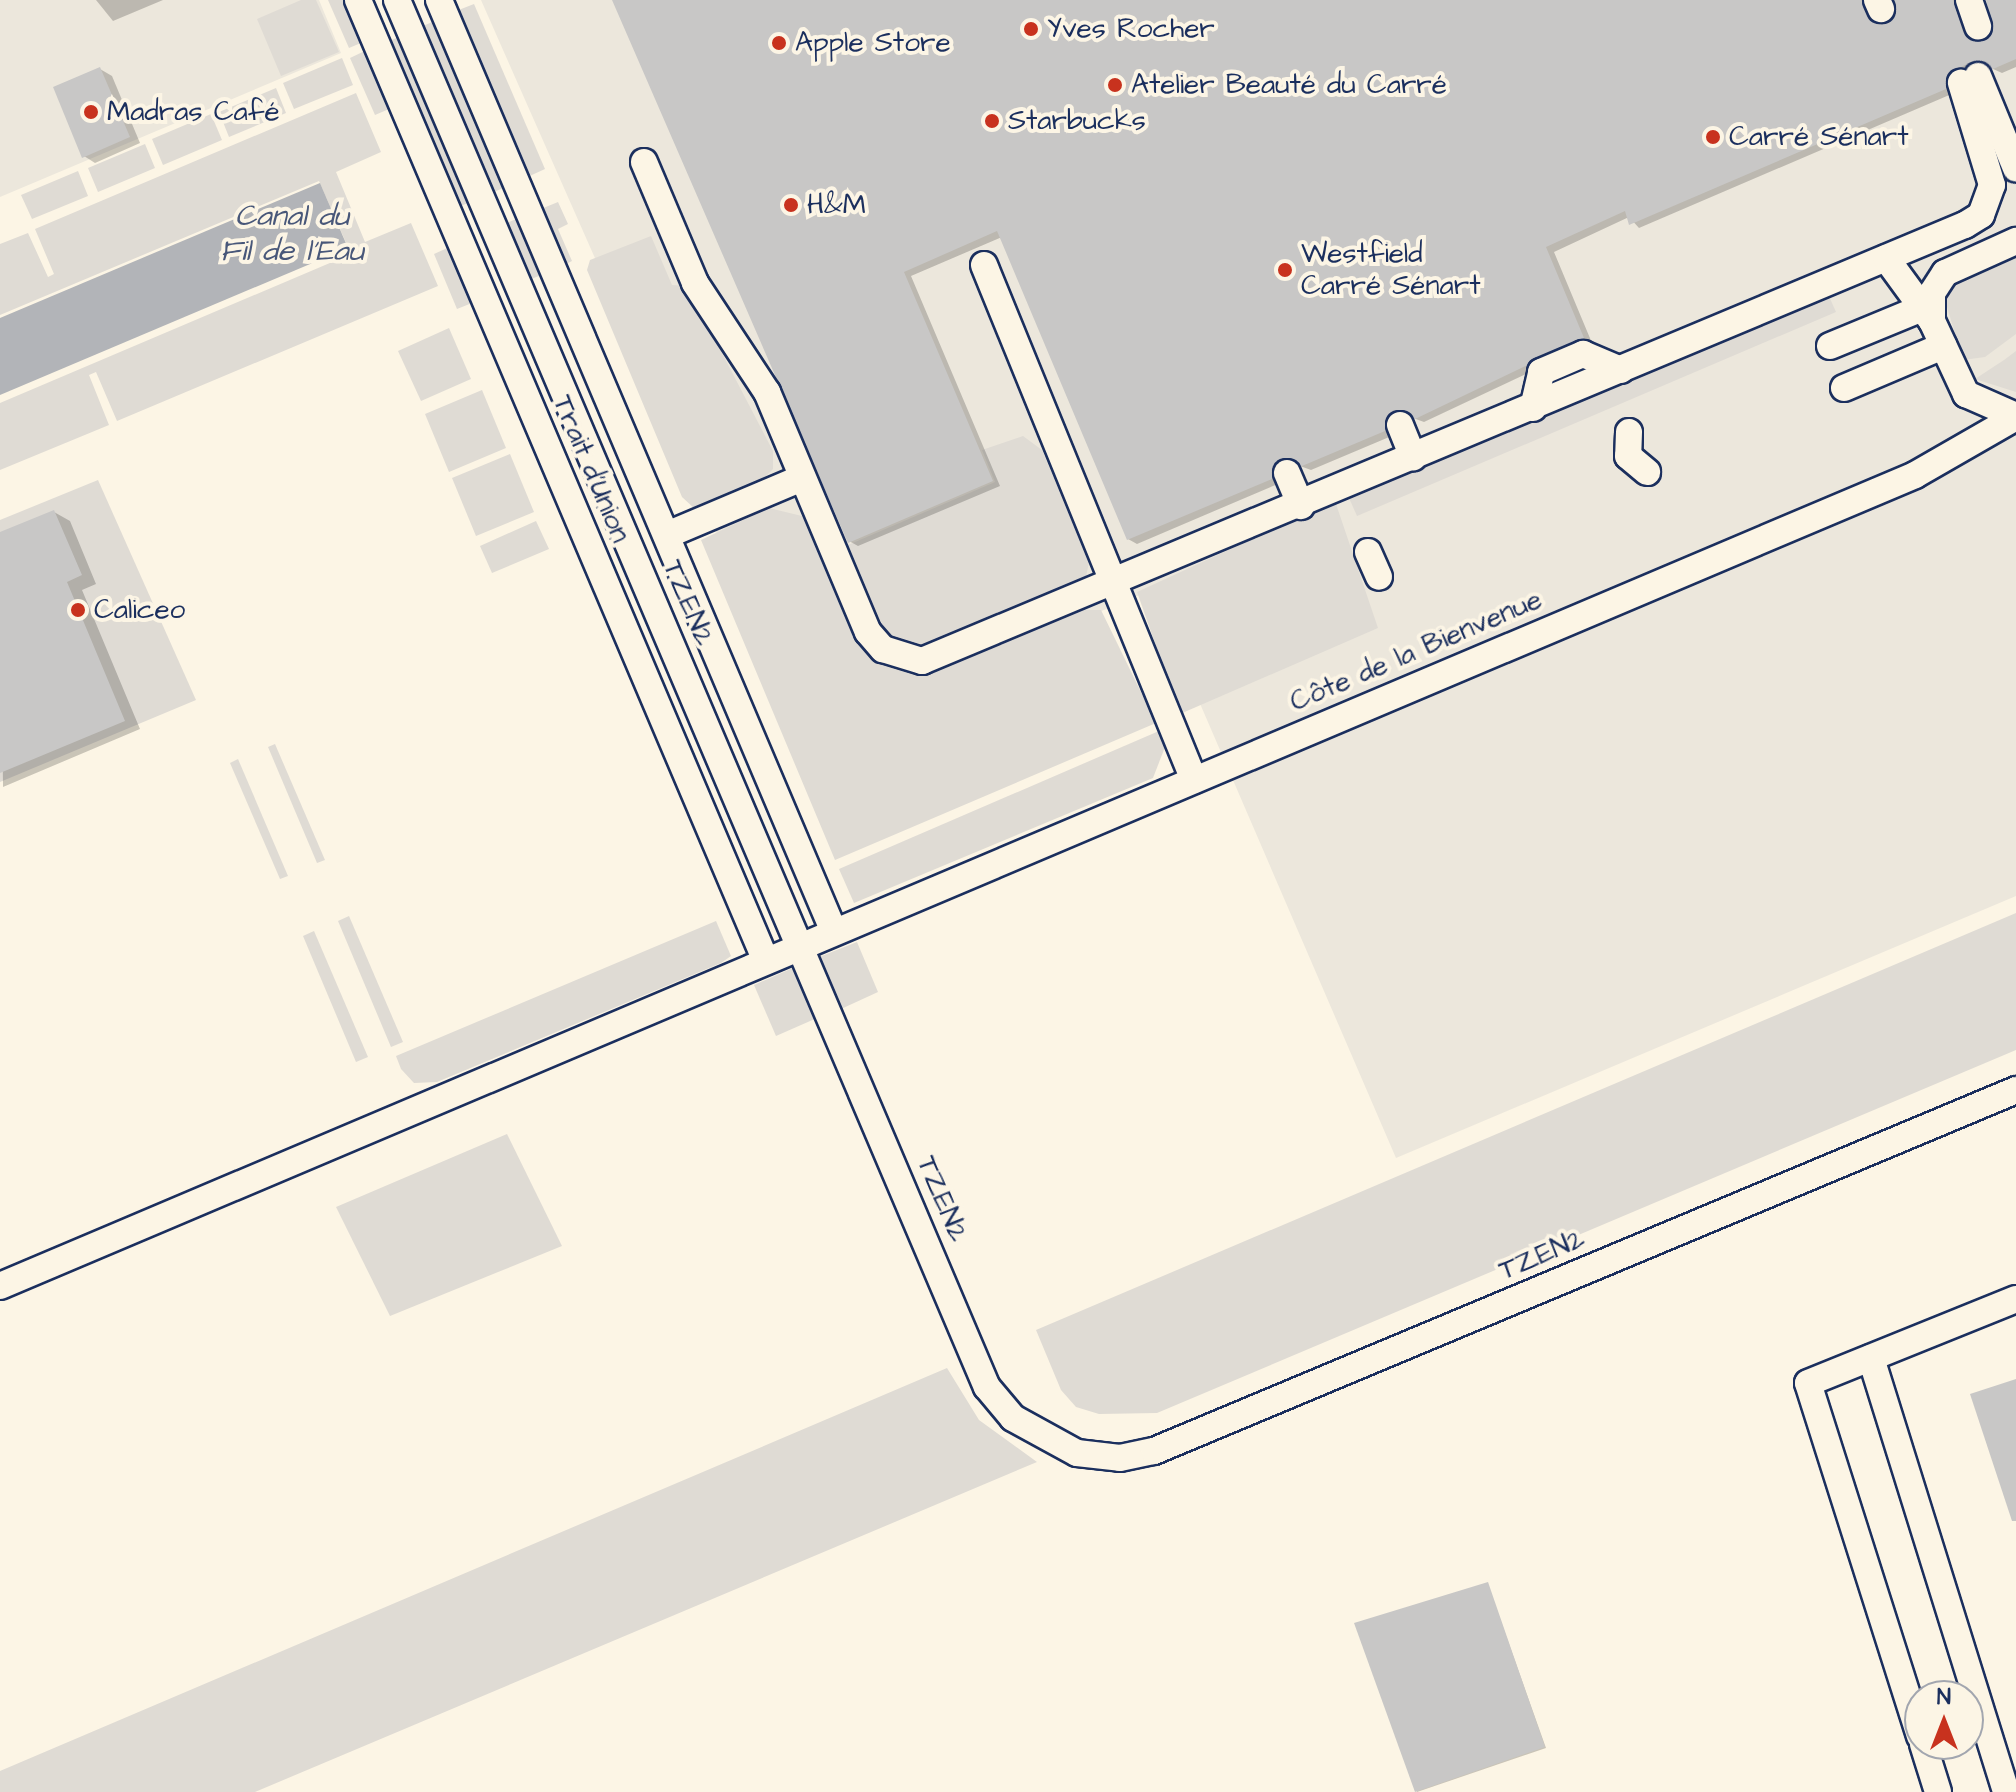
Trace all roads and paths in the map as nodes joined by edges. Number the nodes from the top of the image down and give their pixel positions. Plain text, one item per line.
1 (358, 0) edge
2 (397, 0) edge
3 (439, 0) edge
4 (1969, 0) edge
5 (1978, 26) dead end
6 (644, 162) dead end
7 (2016, 168) edge
8 (2016, 241) edge
9 (1886, 258) junction
10 (984, 265) dead end
11 (1927, 314) junction
12 (1943, 346) junction
13 (2016, 416) edge
14 (1400, 425) dead end
15 (1629, 432) dead end
16 (1413, 458) junction
17 (1647, 472) dead end
18 (1287, 473) dead end
19 (802, 478) junction
20 (1301, 506) junction
21 (667, 535) junction
22 (1368, 552) dead end
23 (1379, 577) dead end
24 (1113, 585) junction
25 (1194, 780) junction
26 (834, 932) junction
27 (798, 948) junction
28 (766, 961) junction
29 (2016, 1090) edge
30 (0, 1286) edge
31 (2016, 1299) edge
32 (1871, 1358) junction
33 (1904, 1686) edge
34 (1928, 1760) edge
35 (1938, 1792) edge
36 (2006, 1792) edge

1 - 28 street, Trait d'Union
2 - 27 street, TZEN2
3 - 21 street, Trait d'Union
4 - 5 street
6 - 19 street
7 - 9 street
8 - 11 street
9 - 11 street
9 - 16 street
10 - 24 street
11 - 12 street
11 - 12 street
12 - 13 street
13 - 25 street, Côte de la Bienvenue
14 - 16 street
15 - 17 street
16 - 20 street
18 - 20 street
19 - 21 street
19 - 24 street
20 - 24 street
21 - 26 street, Trait d'Union
22 - 23 street
24 - 25 street
25 - 26 street, Côte de la Bienvenue
26 - 27 street, Côte de la Bienvenue
27 - 28 street, Côte de la Bienvenue
27 - 29 street, TZEN2
28 - 30 street, Côte de la Bienvenue
31 - 32 street
32 - 33 street
32 - 36 street
34 - 35 street

